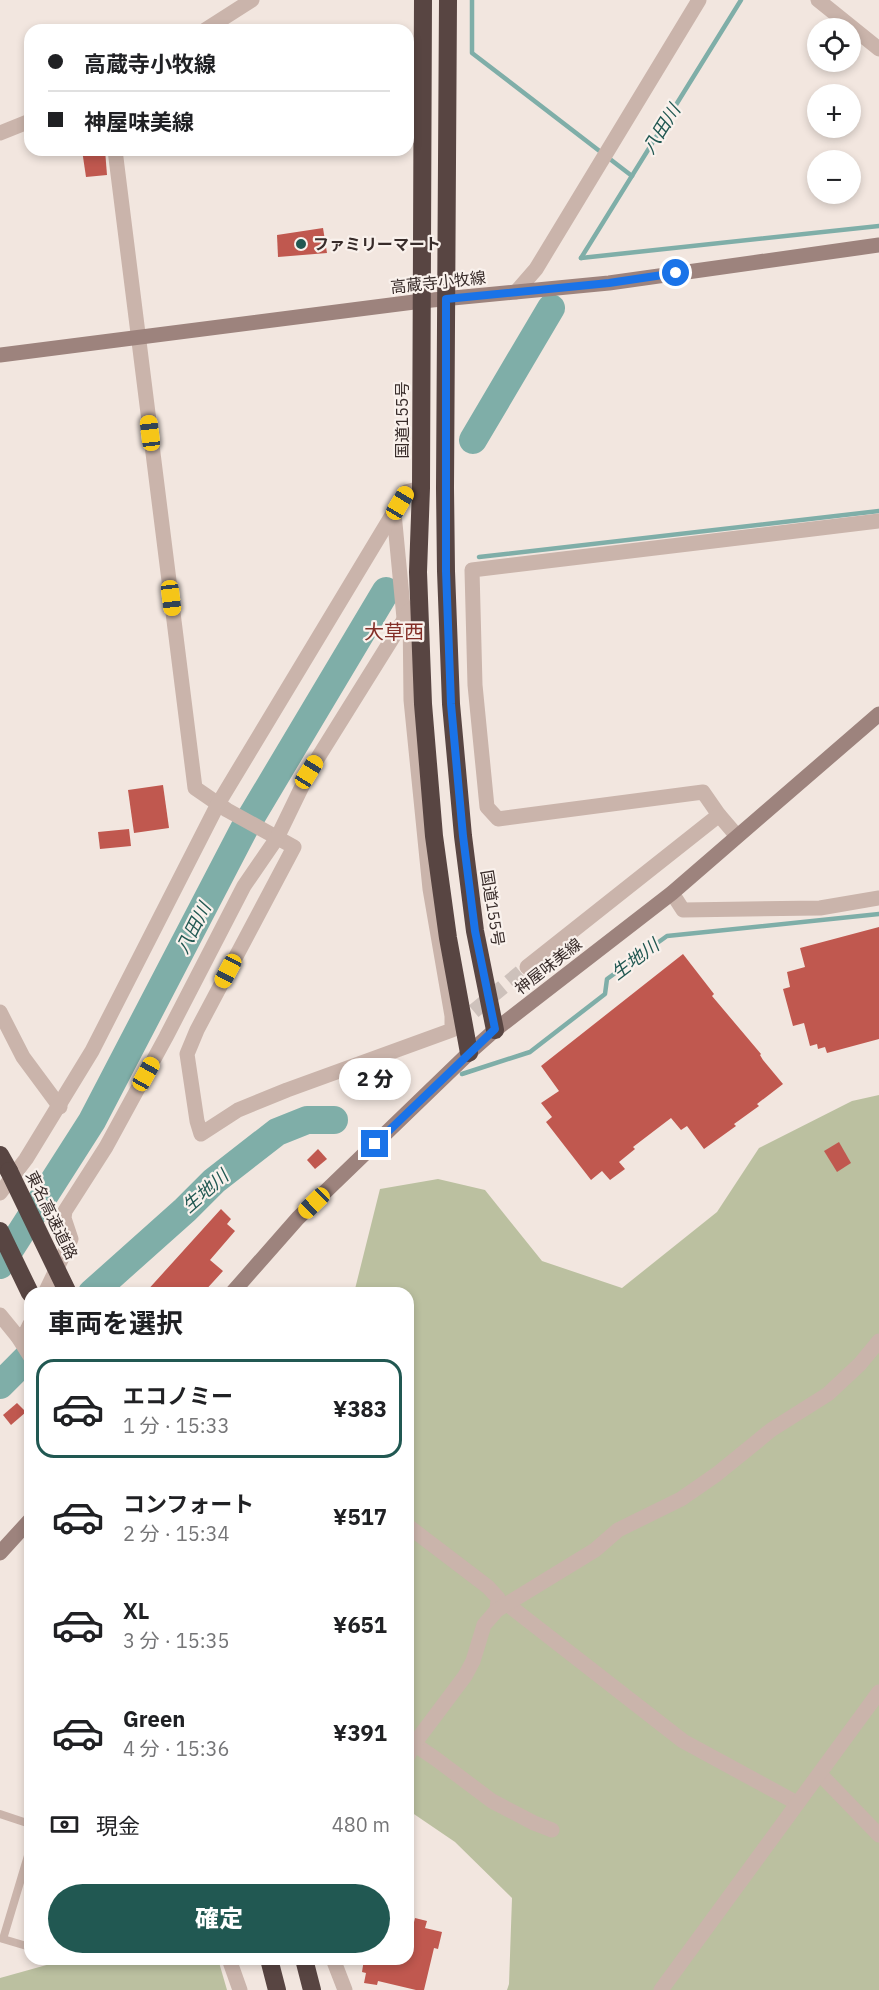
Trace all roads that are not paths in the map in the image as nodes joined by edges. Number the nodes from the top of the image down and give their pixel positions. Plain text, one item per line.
1 (252, 0) edge
2 (423, 0) edge
3 (448, 0) edge
4 (699, 0) edge
5 (818, 0) edge
6 (214, 24) edge
7 (879, 49) edge
8 (24, 123) edge
9 (0, 133) edge
10 (116, 156) edge
11 (879, 245) edge
12 (516, 292) junction
13 (446, 299) junction
14 (422, 302) junction
15 (138, 338) junction
16 (0, 355) edge
17 (421, 488) junction
18 (394, 513) junction
19 (879, 521) edge
20 (411, 610) junction
21 (879, 714) edge
22 (222, 807) junction
23 (719, 815) junction
24 (737, 836) junction
25 (274, 837) junction
26 (672, 893) junction
27 (879, 898) edge
28 (527, 967) tunnel mouth
29 (0, 1012) edge
30 (495, 1029) junction
31 (469, 1053) junction
32 (60, 1107) junction
33 (0, 1155) edge
34 (0, 1192) edge
35 (0, 1231) edge
36 (27, 1287) edge
37 (48, 1287) edge
38 (65, 1287) edge
39 (237, 1287) edge
40 (0, 1315) edge
41 (24, 1333) edge
42 (18, 1337) junction
43 (879, 1341) edge
44 (24, 1346) edge
45 (24, 1527) edge
46 (414, 1531) edge
47 (0, 1553) edge
48 (502, 1607) junction
49 (879, 1692) edge
50 (414, 1743) edge
51 (414, 1751) edge
52 (820, 1774) junction
53 (797, 1803) junction
54 (0, 1814) edge
55 (24, 1822) edge
56 (552, 1830) dead end
57 (879, 1835) edge
58 (24, 1869) edge
59 (24, 1945) edge
60 (231, 1965) edge
61 (271, 1965) edge
62 (306, 1965) edge
63 (335, 1965) edge
64 (240, 1990) edge
65 (277, 1990) edge
66 (312, 1990) edge
67 (345, 1990) edge
68 (661, 1990) edge

1 - 6 street
2 - 14 highway, 国道155号
3 - 13 highway, 国道155号
4 - 12 street
5 - 7 street
8 - 9 street
10 - 15 street
11 - 12 main road, 高蔵寺小牧線
12 - 13 main road, 高蔵寺小牧線
13 - 14 main road, 高蔵寺小牧線
13 - 30 highway, 国道155号
14 - 15 main road, 高蔵寺小牧線
14 - 17 highway, 国道155号
15 - 16 main road, 高蔵寺小牧線
15 - 22 street
17 - 18 street
17 - 20 highway, 国道155号
18 - 20 street
18 - 22 street
19 - 23 street
20 - 25 street
20 - 25 street
20 - 31 highway, 国道155号
21 - 24 main road, 神屋味美線
22 - 25 street
22 - 32 street
23 - 24 street
23 - 28 street
24 - 26 main road, 神屋味美線
25 - 37 street
26 - 27 street
26 - 30 main road, 神屋味美線
29 - 32 street
30 - 31 main road, 神屋味美線
31 - 39 main road, 神屋味美線
32 - 34 street
33 - 38 highway, 東名高速道路, bridge
35 - 36 highway
40 - 42 street
41 - 42 street
42 - 44 street
43 - 48 street
45 - 47 main road
46 - 48 street
48 - 50 street
48 - 53 street
49 - 52 street
51 - 56 street
52 - 53 street
52 - 57 street
53 - 68 street
54 - 55 lane
58 - 59 lane
60 - 64 street
61 - 65 highway
62 - 66 highway
63 - 67 street

